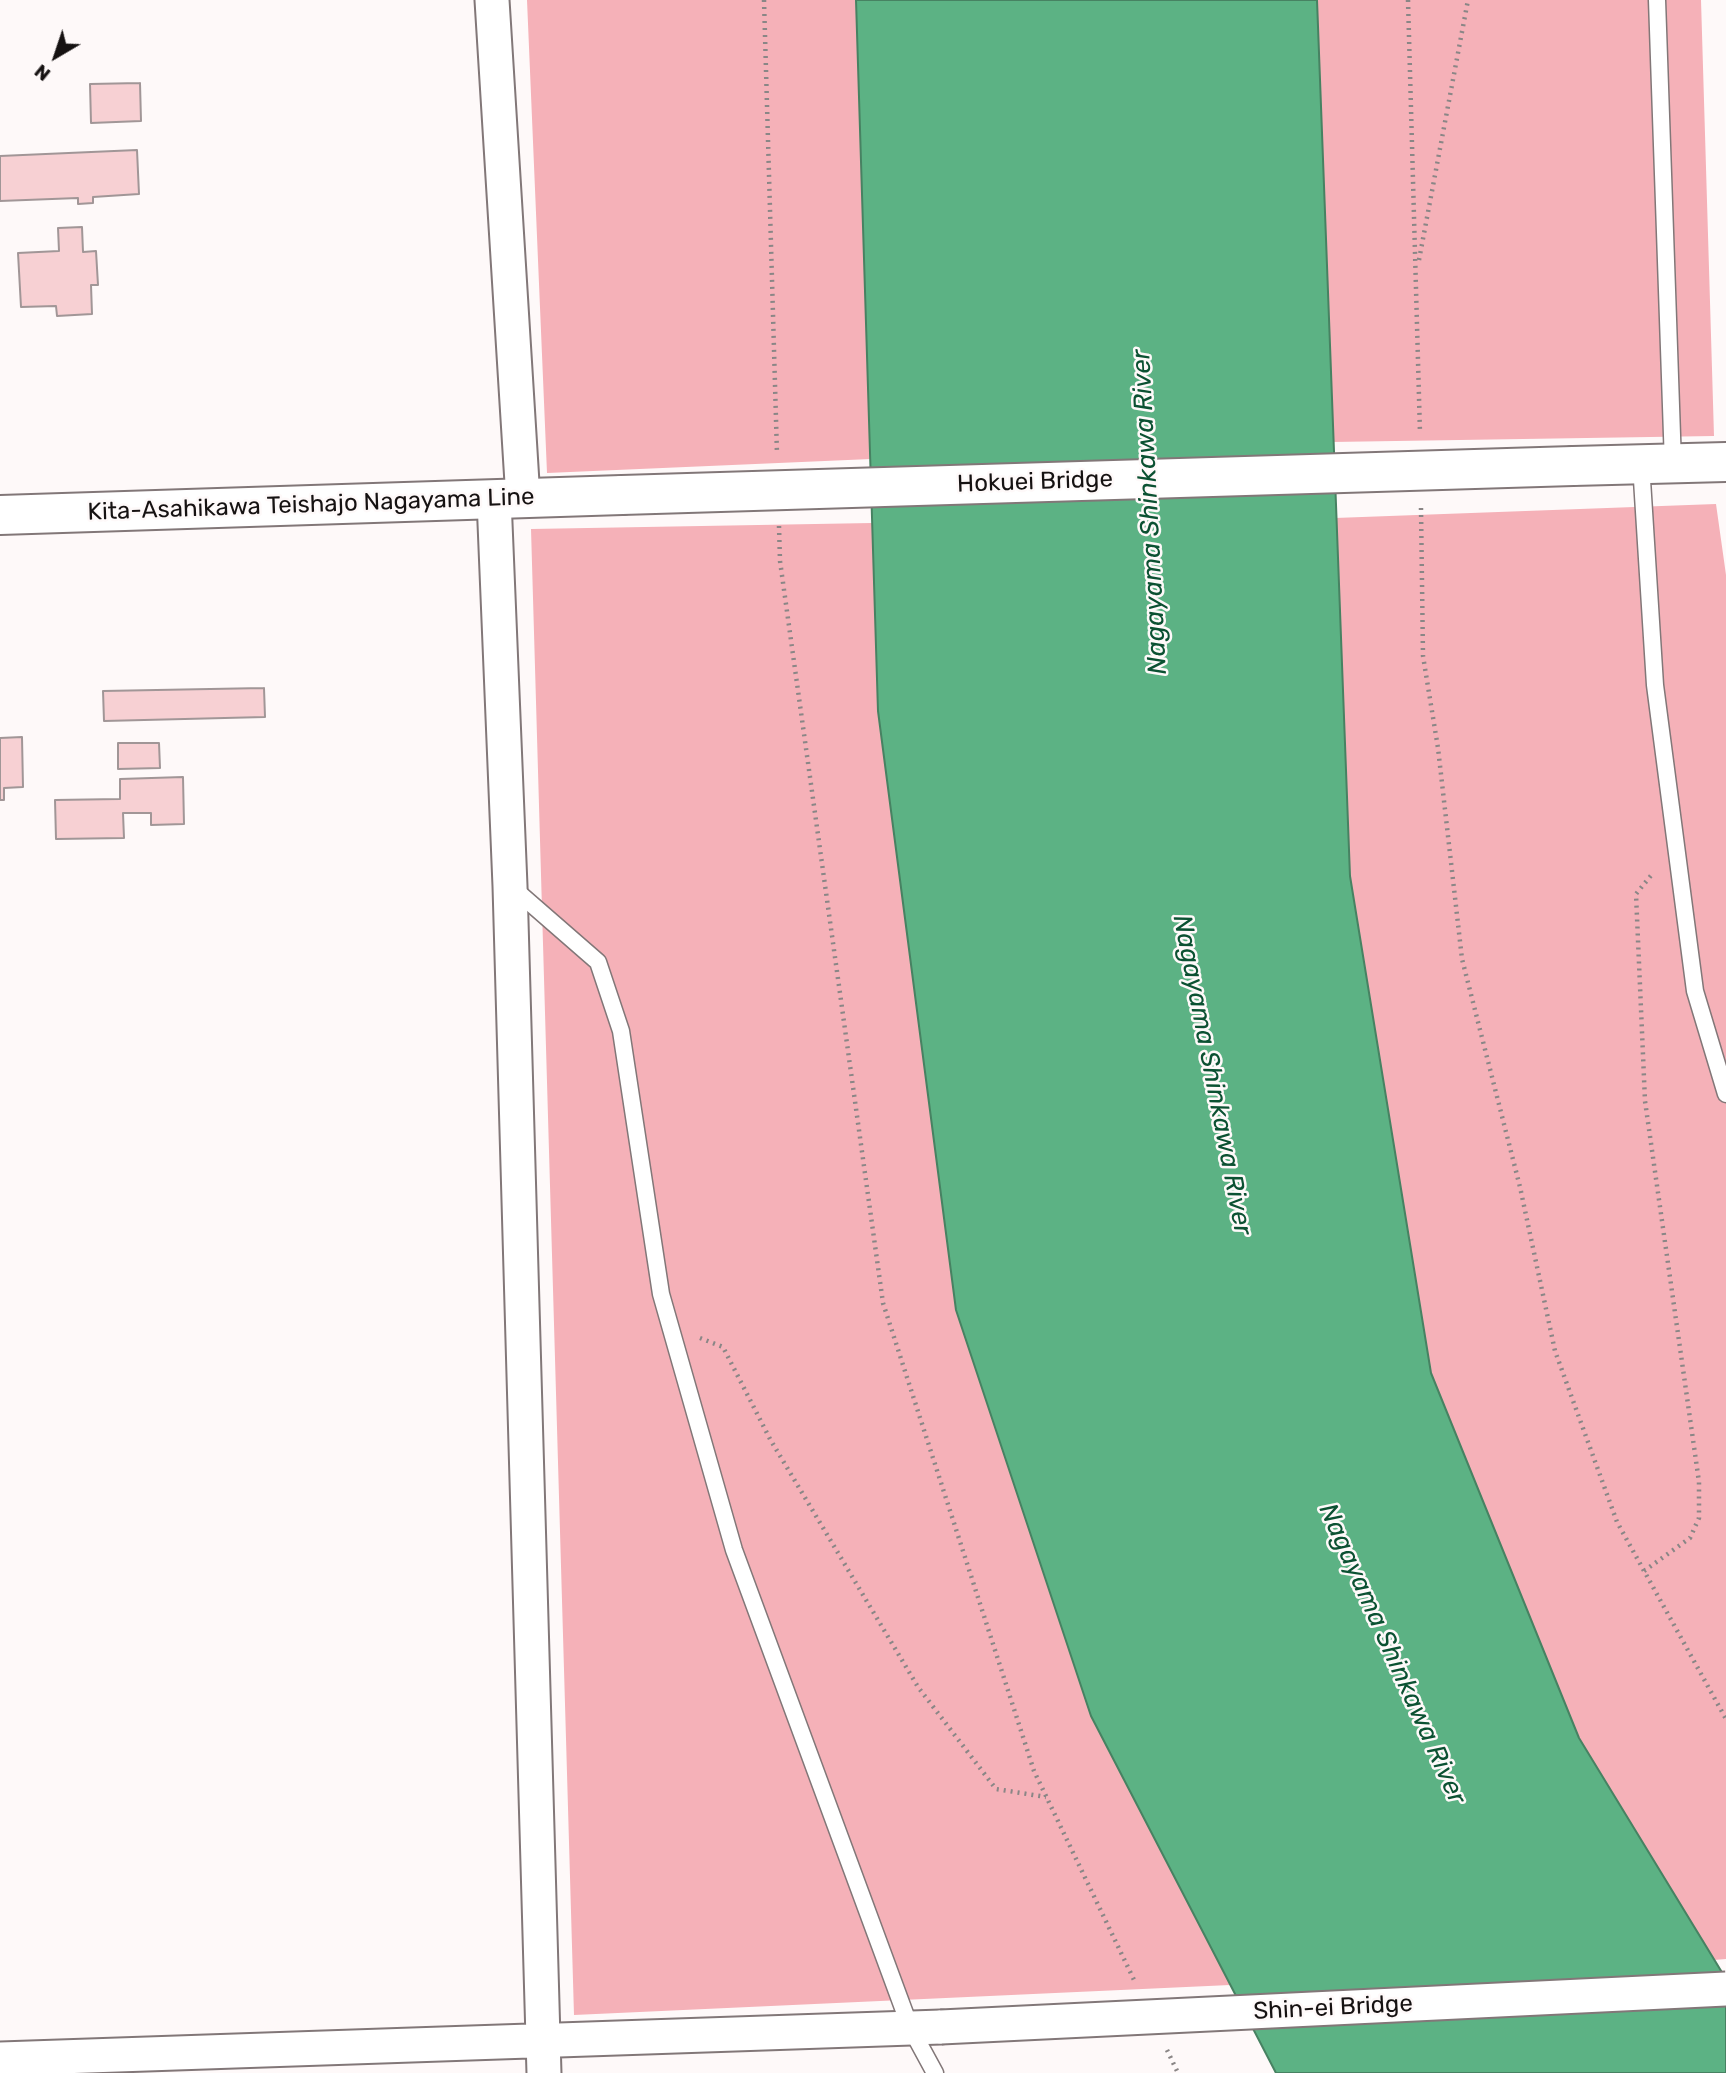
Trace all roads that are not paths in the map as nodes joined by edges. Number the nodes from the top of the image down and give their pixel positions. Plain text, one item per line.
1 (492, 0) edge
2 (1657, 0) edge
3 (1726, 462) edge
4 (1657, 464) junction
5 (622, 495) joint
6 (508, 499) junction
7 (0, 515) edge
8 (510, 886) junction
9 (1726, 1094) edge
10 (1726, 1989) edge
11 (925, 2027) junction
12 (543, 2057) edge
13 (0, 2059) edge
14 (935, 2073) edge

1 - 6 street
2 - 4 lane
3 - 4 main road
4 - 5 main road, Hokuei Bridge, bridge
4 - 9 lane
5 - 6 main road, Kita-Asahikawa Teishajo Nagayama Line
6 - 7 main road, Kita-Asahikawa Teishajo Nagayama Line
6 - 8 street
8 - 11 lane
8 - 12 street
10 - 11 street, Shin-ei Bridge, bridge
11 - 12 street, Shin-ei Bridge
11 - 14 lane
12 - 13 street, Shin-ei Bridge

